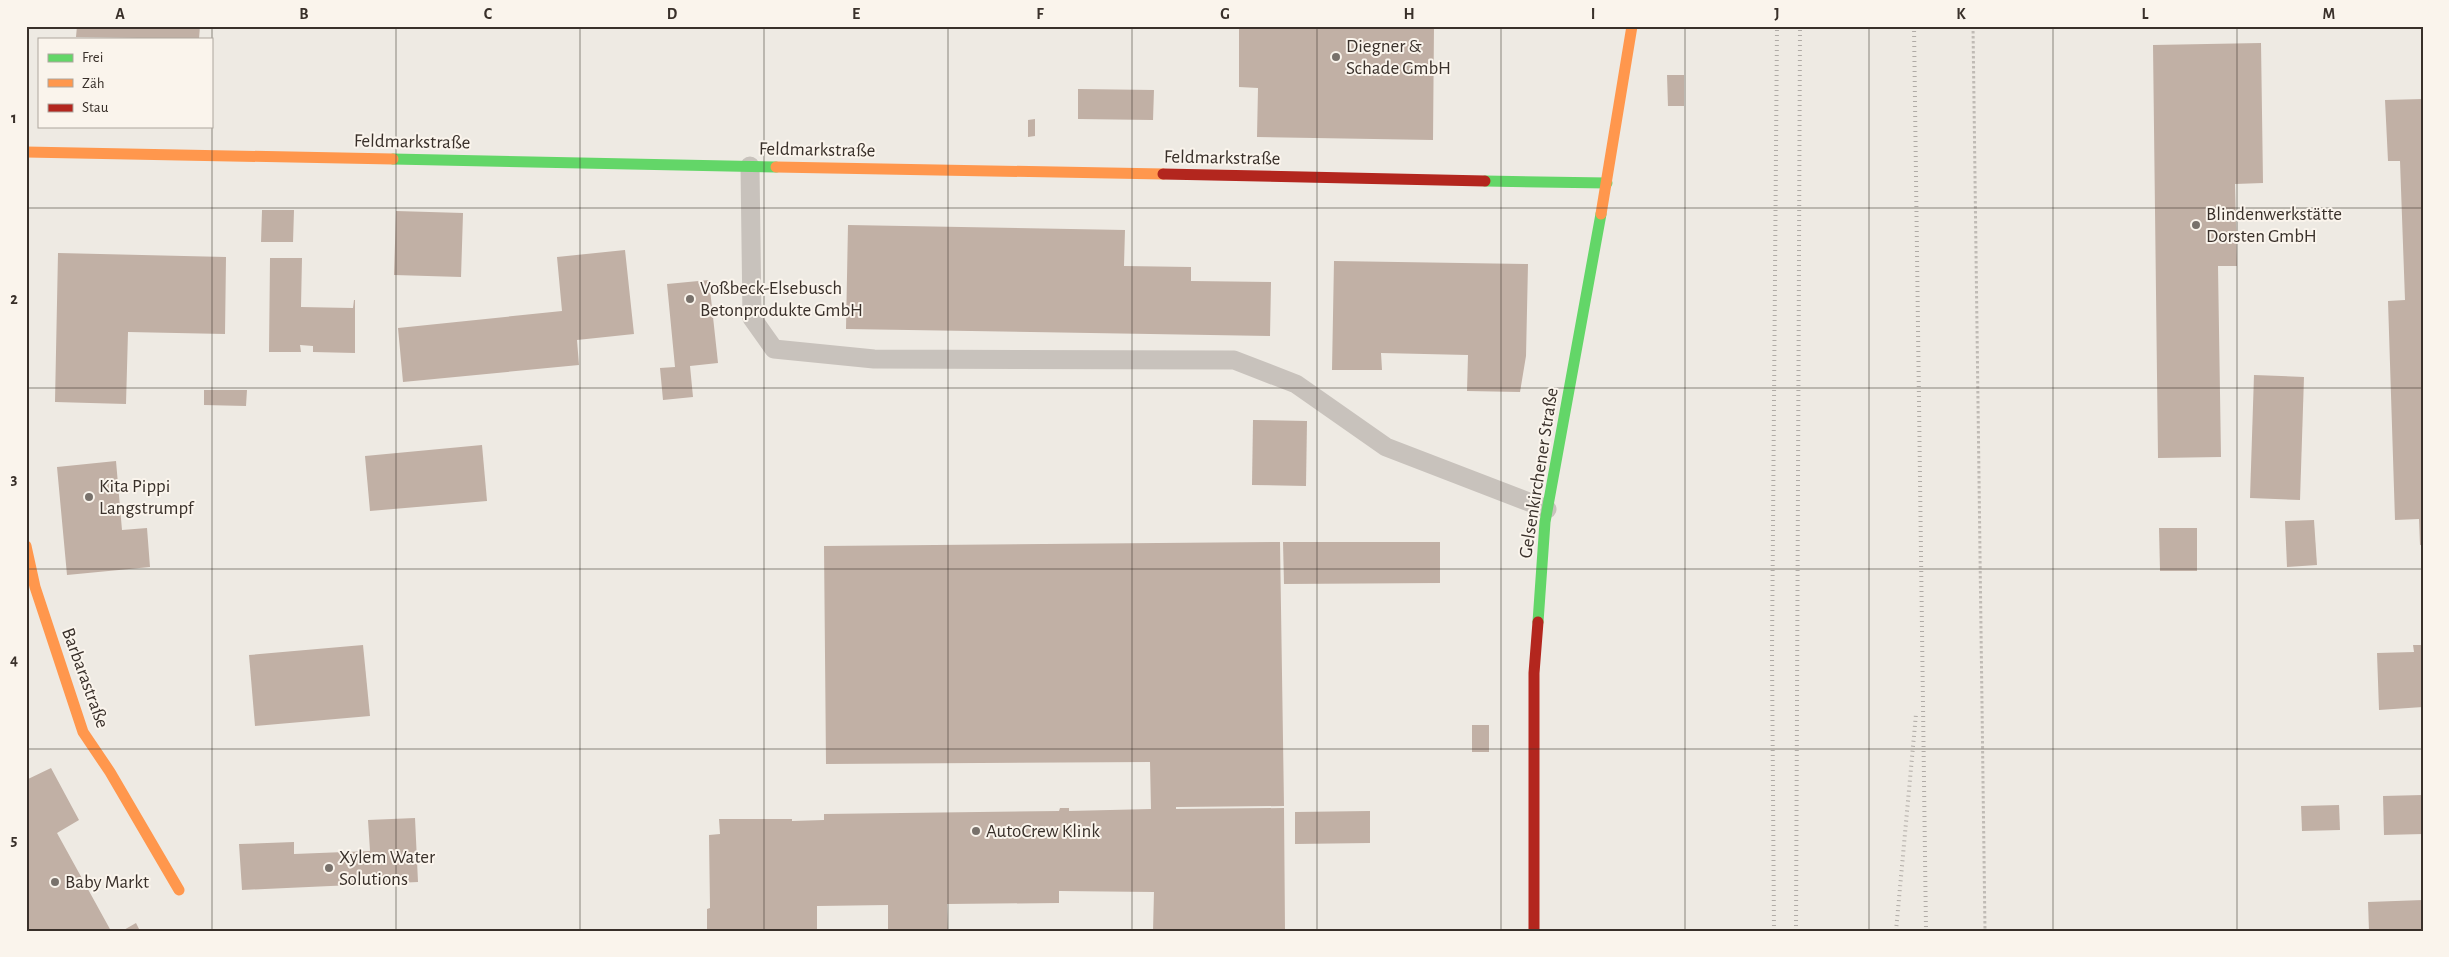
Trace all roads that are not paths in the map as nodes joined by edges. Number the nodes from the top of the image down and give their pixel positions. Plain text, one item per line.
1 (1632, 26) edge
2 (26, 152) edge
3 (750, 166) junction
4 (1607, 183) junction
5 (1547, 509) junction
6 (26, 546) edge
7 (179, 890) dead end
8 (1534, 931) edge

1 - 4 street, Gelsenkirchener Straße
2 - 3 street, Feldmarkstraße
3 - 4 street, Feldmarkstraße
3 - 5 lane
4 - 5 street, Gelsenkirchener Straße
5 - 8 street, Gelsenkirchener Straße
6 - 7 street, Barbarastraße

